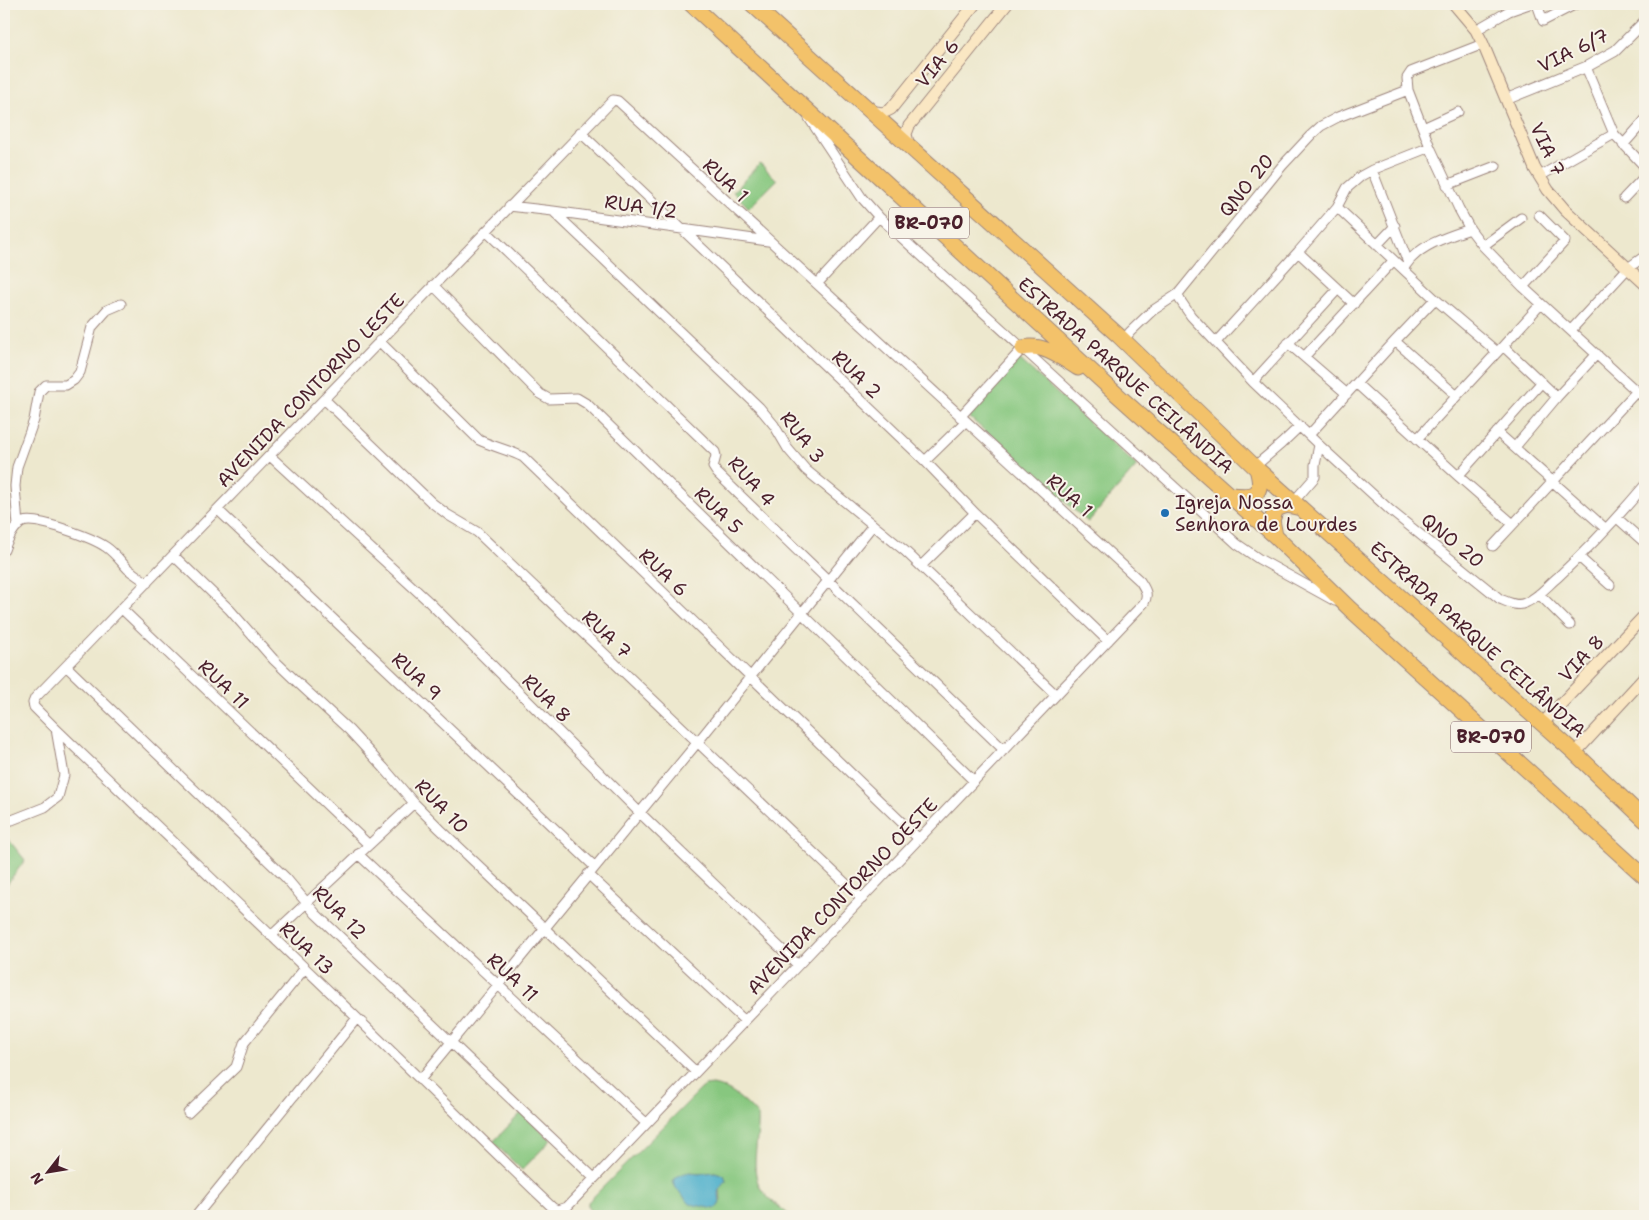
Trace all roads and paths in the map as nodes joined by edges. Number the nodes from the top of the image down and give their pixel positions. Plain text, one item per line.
1 (691, 4) edge
2 (752, 4) edge
3 (975, 4) edge
4 (1007, 4) edge
5 (1454, 4) edge
6 (1529, 4) edge
7 (1537, 4) edge
8 (1576, 4) edge
9 (1645, 21) edge
10 (1476, 30) junction
11 (1483, 44) junction
12 (1586, 68) junction
13 (1408, 90) junction
14 (1507, 99) junction
15 (613, 100) joint
16 (799, 103) junction
17 (869, 111) junction
18 (1458, 112) dead end
19 (1645, 120) edge
20 (1423, 128) junction
21 (580, 132) junction
22 (1614, 134) junction
23 (1623, 145) junction
24 (909, 147) junction
25 (1430, 147) junction
26 (1496, 166) dead end
27 (1645, 167) edge
28 (1372, 170) junction
29 (1540, 176) junction
30 (1645, 176) edge
31 (1447, 185) junction
32 (1624, 198) dead end
33 (509, 206) junction
34 (1337, 206) junction
35 (553, 211) junction
36 (1539, 215) dead end
37 (879, 217) junction
38 (1521, 218) dead end
39 (1395, 226) junction
40 (680, 228) junction
41 (1470, 228) junction
42 (486, 231) junction
43 (768, 241) junction
44 (1376, 245) junction
45 (1483, 246) junction
46 (1298, 252) junction
47 (1645, 256) edge
48 (1393, 261) junction
49 (1406, 266) junction
50 (1628, 268) junction
51 (817, 284) junction
52 (1645, 284) edge
53 (433, 285) junction
54 (1523, 287) junction
55 (1338, 289) junction
56 (1178, 294) junction
57 (1435, 299) junction
58 (121, 304) dead end
59 (1354, 304) junction
60 (1541, 304) junction
61 (1571, 330) junction
62 (1124, 340) junction
63 (379, 341) junction
64 (1395, 341) junction
65 (1216, 342) junction
66 (1288, 343) junction
67 (1023, 348) junction
68 (1500, 349) junction
69 (1597, 354) junction
70 (1305, 356) junction
71 (1253, 382) junction
72 (1542, 382) junction
73 (1357, 384) junction
74 (1112, 390) junction
75 (1637, 391) junction
76 (1347, 394) junction
77 (1456, 395) junction
78 (1558, 397) junction
79 (324, 399) junction
80 (1645, 399) edge
81 (962, 419) junction
82 (1300, 426) junction
83 (1498, 432) junction
84 (1309, 435) junction
85 (1417, 439) junction
86 (1319, 445) junction
87 (1515, 447) junction
88 (270, 456) junction
89 (925, 461) junction
90 (1256, 468) junction
91 (1458, 476) junction
92 (1552, 482) junction
93 (1645, 485) edge
94 (1230, 495) junction
95 (1297, 504) junction
96 (218, 510) junction
97 (975, 513) junction
98 (1617, 518) junction
99 (1513, 524) junction
100 (873, 525) junction
101 (18, 526) junction
102 (1606, 529) junction
103 (1275, 536) junction
104 (1645, 543) edge
105 (1493, 546) dead end
106 (4, 550) edge
107 (173, 555) junction
108 (1579, 557) junction
109 (921, 566) junction
110 (827, 580) junction
111 (147, 583) junction
112 (1610, 585) dead end
113 (1539, 594) junction
114 (1144, 603) joint
115 (122, 608) junction
116 (1350, 609) junction
117 (801, 614) junction
118 (1645, 615) edge
119 (1570, 625) dead end
120 (1108, 641) junction
121 (66, 666) junction
122 (750, 677) junction
123 (1643, 682) edge
124 (1056, 695) junction
125 (33, 703) joint
126 (1542, 724) junction
127 (56, 729) junction
128 (697, 743) junction
129 (1004, 750) junction
130 (1575, 753) junction
131 (974, 781) junction
132 (414, 802) junction
133 (639, 812) junction
134 (1645, 820) edge
135 (4, 821) edge
136 (919, 839) junction
137 (368, 845) junction
138 (358, 854) junction
139 (591, 870) junction
140 (1645, 877) edge
141 (862, 899) junction
142 (306, 902) junction
143 (544, 927) junction
144 (271, 936) junction
145 (798, 965) junction
146 (305, 968) junction
147 (498, 984) junction
148 (358, 1018) junction
149 (745, 1020) junction
150 (452, 1041) junction
151 (696, 1072) junction
152 (420, 1080) junction
153 (188, 1113) dead end
154 (646, 1124) junction
155 (594, 1178) junction
156 (563, 1210) junction
157 (196, 1216) edge
158 (570, 1216) edge

1 - 16 highway, ESTRADA PARQUE CEILÂNDIA / BR-070
2 - 17 highway, ESTRADA PARQUE CEILÂNDIA / BR-070
3 - 17 main road, VIA 6
4 - 24 main road, VIA 6
5 - 10 main road, VIA 7
6 - 10 street
7 - 8 street
9 - 12 street, VIA 6/7
10 - 11 main road, VIA 7
11 - 13 street
11 - 14 main road, VIA 7
12 - 14 street, VIA 6/7
12 - 22 street
13 - 20 street
13 - 56 street, QNO 20
14 - 29 main road, VIA 7
15 - 21 street, AVENIDA CONTORNO LESTE
15 - 43 street, RUA 1
16 - 37 street
16 - 74 highway, ESTRADA PARQUE CEILÂNDIA / BR-070
17 - 24 highway, ESTRADA PARQUE CEILÂNDIA / BR-070
18 - 20 street
19 - 23 street
20 - 25 street
21 - 33 street, AVENIDA CONTORNO LESTE
21 - 40 street, RUA 2
22 - 23 street
22 - 29 street
23 - 27 street
24 - 62 highway, ESTRADA PARQUE CEILÂNDIA / BR-070
25 - 28 street
25 - 31 street
26 - 31 street
28 - 34 street
28 - 39 street
29 - 50 main road, VIA 7
30 - 32 street
31 - 41 street
33 - 35 street, RUA 1/2
33 - 42 street, AVENIDA CONTORNO LESTE
34 - 44 street
34 - 46 street
35 - 40 street, RUA 1/2
35 - 100 street, RUA 3
36 - 54 street
37 - 51 street
37 - 67 street
38 - 45 street
39 - 44 street
39 - 49 street
40 - 43 street, RUA 1/2
40 - 89 street, RUA 2
41 - 45 street
41 - 49 street
42 - 53 street, AVENIDA CONTORNO LESTE
42 - 110 street, RUA 4
43 - 51 street, RUA 1
44 - 48 street
45 - 54 street
46 - 55 street
46 - 65 street
47 - 50 street
48 - 49 street
48 - 59 street
49 - 57 street
50 - 52 main road, VIA 7
50 - 61 street
51 - 81 street, RUA 1
53 - 63 street, AVENIDA CONTORNO LESTE
53 - 117 street, RUA 5
54 - 60 street
55 - 59 street
55 - 66 street
56 - 62 street
56 - 65 street, QNO 20
57 - 64 street
57 - 68 street
58 - 101 street
59 - 70 street
60 - 61 street
60 - 68 street
61 - 69 street
62 - 90 highway, ESTRADA PARQUE CEILÂNDIA / BR-070
63 - 79 street, AVENIDA CONTORNO LESTE
63 - 122 street, RUA 6
64 - 73 street
64 - 77 street
65 - 71 street, QNO 20
66 - 70 street
66 - 71 street
67 - 74 highway
67 - 81 street
67 - 116 street
68 - 72 street
68 - 77 street
69 - 75 street
69 - 78 street
70 - 76 street
71 - 82 street, QNO 20
72 - 78 street
72 - 83 street
73 - 76 street
73 - 85 street
74 - 94 highway, ESTRADA PARQUE CEILÂNDIA / BR-070
75 - 80 street
75 - 92 street, QNO 20
76 - 84 street
77 - 85 street
78 - 87 street
79 - 88 street, AVENIDA CONTORNO LESTE
79 - 128 street, RUA 7
81 - 89 street
81 - 114 street, RUA 1
82 - 84 street, QNO 20
82 - 90 street
83 - 87 street
83 - 91 street
84 - 86 street, QNO 20
85 - 91 street
86 - 95 street
86 - 113 street, QNO 20
87 - 92 street
88 - 96 street, AVENIDA CONTORNO LESTE
88 - 133 street, RUA 8
89 - 97 street, RUA 2
90 - 94 highway
90 - 95 highway, ESTRADA PARQUE CEILÂNDIA / BR-070
91 - 99 street
92 - 99 street, QNO 20
92 - 102 street
93 - 98 street, QNO 20
94 - 103 highway, ESTRADA PARQUE CEILÂNDIA / BR-070
95 - 103 highway
95 - 126 highway, ESTRADA PARQUE CEILÂNDIA / BR-070
96 - 107 street, AVENIDA CONTORNO LESTE
96 - 139 street, RUA 9
97 - 109 street
97 - 120 street, RUA 2
98 - 102 street, QNO 20
98 - 104 street
99 - 105 street, QNO 20
100 - 109 street, RUA 3
100 - 110 street
101 - 106 street
101 - 111 street
102 - 108 street, QNO 20
103 - 116 highway, ESTRADA PARQUE CEILÂNDIA / BR-070
107 - 111 street, AVENIDA CONTORNO LESTE
107 - 132 street, RUA 10
108 - 112 street
108 - 113 street, QNO 20
109 - 124 street, RUA 3
110 - 117 street
110 - 129 street, RUA 4
111 - 115 street, AVENIDA CONTORNO LESTE
113 - 119 street
114 - 120 street, AVENIDA CONTORNO OESTE
115 - 121 street, AVENIDA CONTORNO LESTE
115 - 137 street, RUA 11
116 - 140 highway, ESTRADA PARQUE CEILÂNDIA / BR-070
117 - 122 street
117 - 131 street, RUA 5
118 - 126 main road, VIA 8
120 - 124 street, AVENIDA CONTORNO OESTE
121 - 125 street, AVENIDA CONTORNO LESTE
121 - 142 street, RUA 12
122 - 128 street
122 - 136 street, RUA 6
123 - 130 main road
124 - 129 street, AVENIDA CONTORNO OESTE
125 - 127 street, RUA 13
126 - 130 highway, ESTRADA PARQUE CEILÂNDIA / BR-070
127 - 135 street
127 - 144 street, RUA 13
128 - 133 street
128 - 141 street, RUA 7
129 - 131 street, AVENIDA CONTORNO OESTE
130 - 134 highway, ESTRADA PARQUE CEILÂNDIA / BR-070
131 - 136 street, AVENIDA CONTORNO OESTE
132 - 137 street
132 - 143 street, RUA 10
133 - 139 street
133 - 145 street, RUA 8
136 - 141 street, AVENIDA CONTORNO OESTE
137 - 138 street
138 - 142 street
138 - 147 street, RUA 11
139 - 143 street
139 - 149 street, RUA 9
141 - 145 street, AVENIDA CONTORNO OESTE
142 - 144 street
142 - 150 street, RUA 12
143 - 147 street
143 - 151 street, RUA 10
144 - 146 street, RUA 13
145 - 149 street, AVENIDA CONTORNO OESTE
146 - 148 street, RUA 13
146 - 153 street
147 - 150 street
147 - 154 street, RUA 11
148 - 152 street, RUA 13
148 - 157 street
149 - 151 street, AVENIDA CONTORNO OESTE
150 - 152 street
150 - 155 street, RUA 12
151 - 154 street, AVENIDA CONTORNO OESTE
152 - 156 street, RUA 13
154 - 155 street, AVENIDA CONTORNO OESTE
155 - 156 street, AVENIDA CONTORNO OESTE
156 - 158 street, RUA 13

